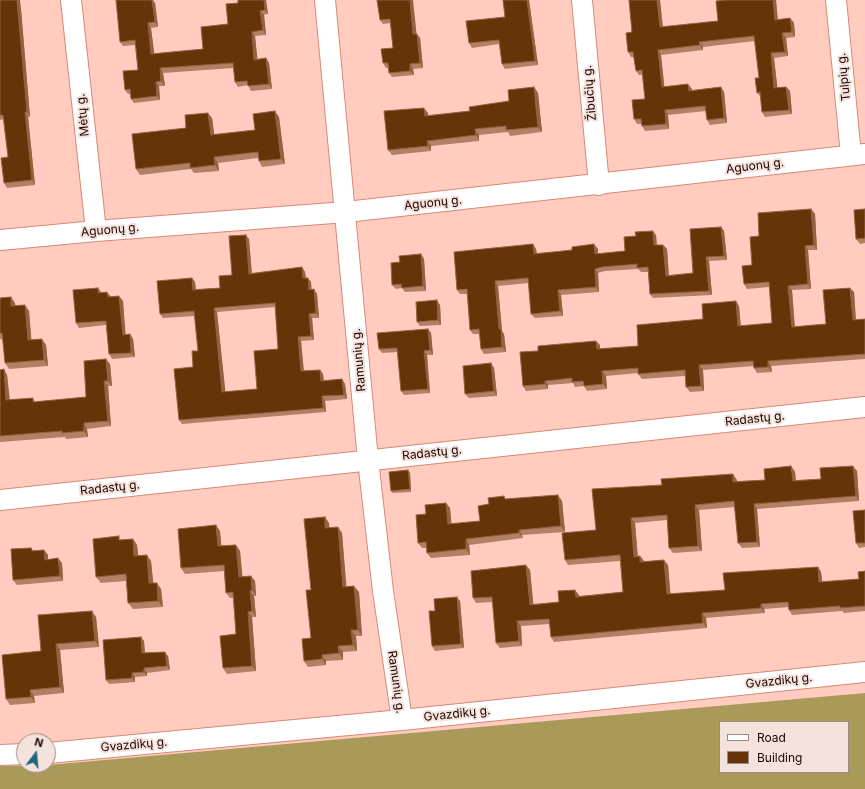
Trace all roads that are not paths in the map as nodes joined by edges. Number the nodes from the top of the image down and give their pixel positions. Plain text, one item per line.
1 (71, 0) edge
2 (325, 0) edge
3 (582, 0) edge
4 (836, 0) edge
5 (858, 154) edge
6 (598, 185) junction
7 (346, 212) junction
8 (96, 231) junction
9 (0, 240) edge
10 (865, 407) edge
11 (368, 460) junction
12 (0, 500) edge
13 (865, 672) edge
14 (402, 720) junction
15 (56, 752) edge
16 (16, 754) edge
17 (0, 755) edge

1 - 8 street, Mėtų g.
2 - 7 street, Ramunių g.
3 - 6 street, Žibučių g.
4 - 5 street, Tulpių g.
5 - 6 street, Aguonų g.
6 - 7 street, Aguonų g.
7 - 8 street, Aguonų g.
7 - 11 street, Ramunių g.
8 - 9 street, Aguonų g.
10 - 11 street, Radastų g.
11 - 12 street, Radastų g.
11 - 14 street, Ramunių g.
13 - 14 street, Gvazdikų g.
14 - 15 street, Gvazdikų g.
16 - 17 street

